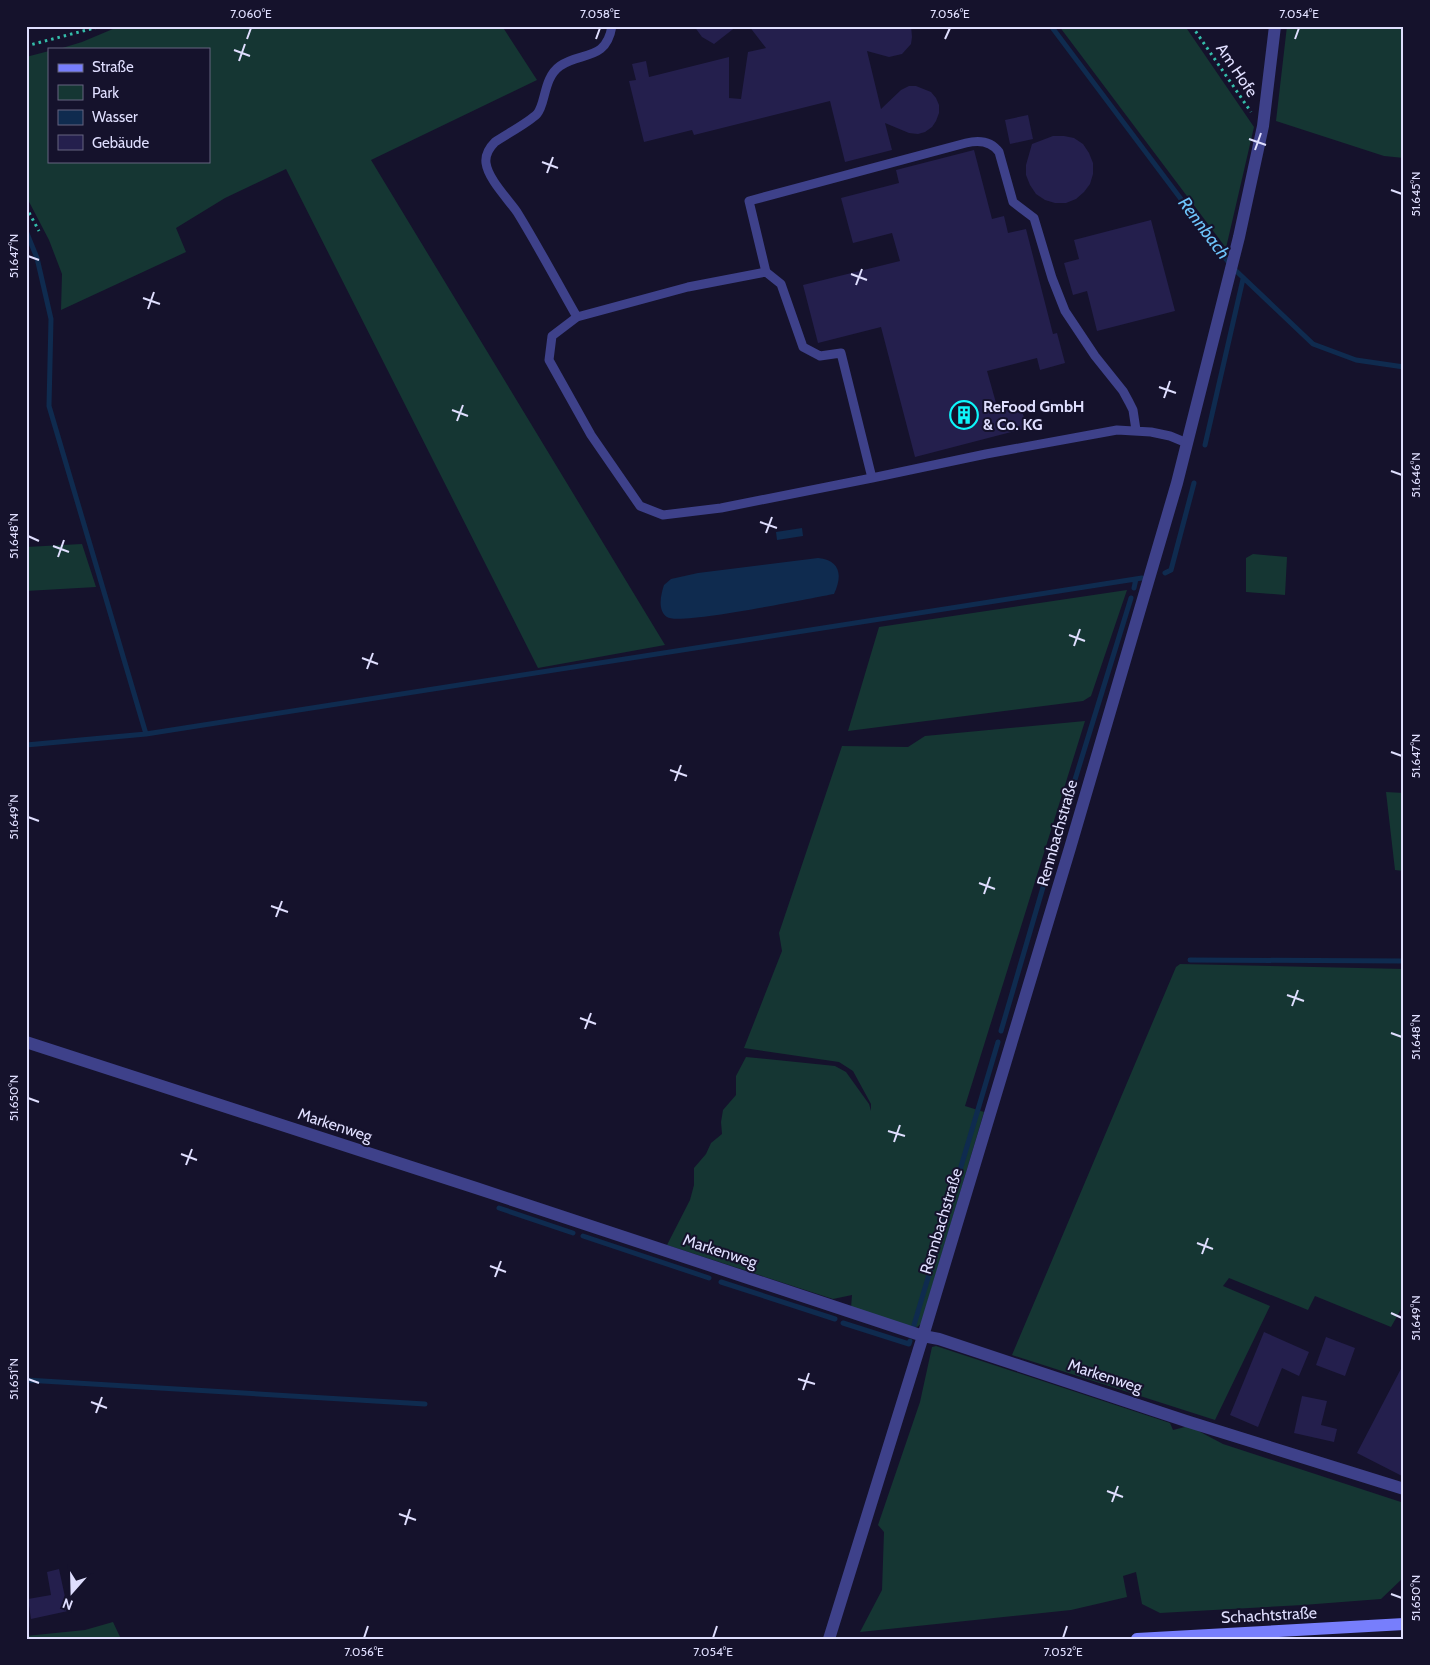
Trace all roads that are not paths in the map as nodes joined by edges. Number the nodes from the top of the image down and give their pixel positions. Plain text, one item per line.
1 (612, 26) edge
2 (1275, 26) edge
3 (766, 272) junction
4 (577, 317) junction
5 (1136, 430) junction
6 (1187, 444) junction
7 (872, 478) junction
8 (26, 1042) edge
9 (924, 1336) junction
10 (1404, 1489) edge
11 (1404, 1624) edge
12 (829, 1639) edge
13 (1137, 1639) edge

1 - 4 lane
2 - 6 street, Rennbachstraße
3 - 4 lane
3 - 5 lane
3 - 7 lane
4 - 7 lane
5 - 6 lane
5 - 7 lane
6 - 9 street, Rennbachstraße
8 - 9 street, Markenweg
9 - 10 street, Markenweg
9 - 12 street, Rennbachstraße
11 - 13 street, Schachtstraße

